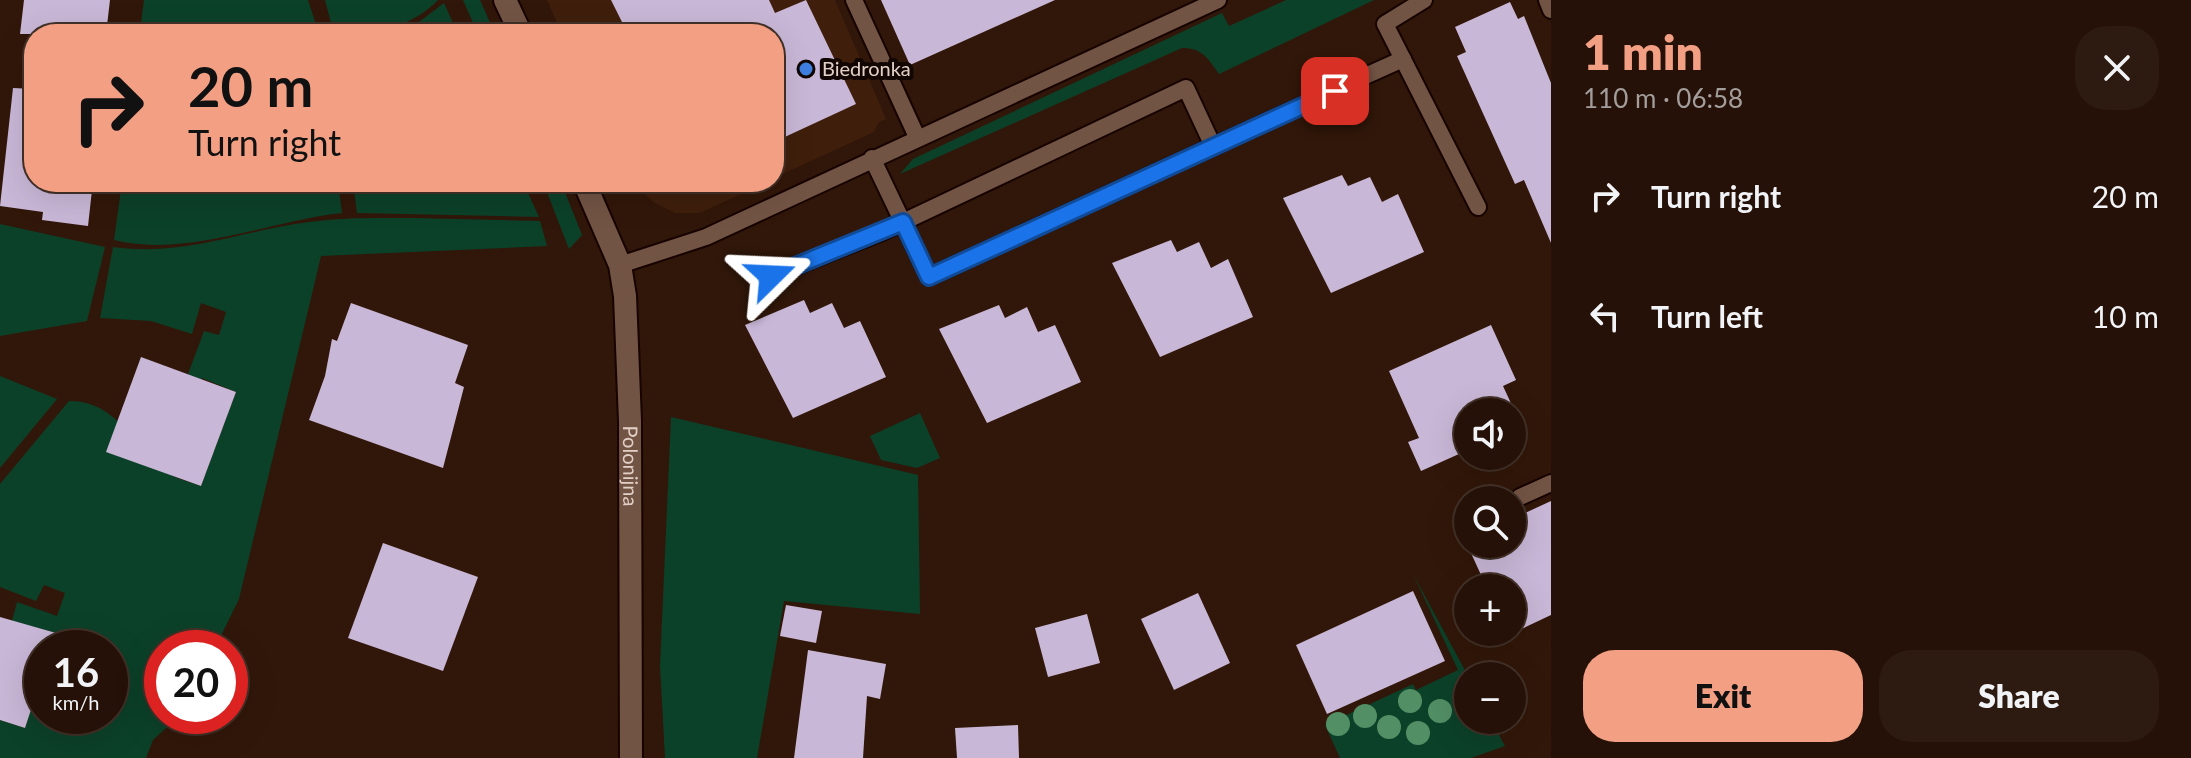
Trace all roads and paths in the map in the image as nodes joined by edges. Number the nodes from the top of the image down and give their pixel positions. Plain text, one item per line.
1 (505, 0) edge
2 (854, 0) edge
3 (1218, 0) edge
4 (1424, 0) edge
5 (1547, 0) edge
6 (1551, 10) edge
7 (516, 24) edge
8 (1403, 59) junction
9 (917, 137) junction
10 (1213, 146) junction
11 (872, 158) junction
12 (588, 192) edge
13 (1478, 207) dead end
14 (903, 222) junction
15 (620, 265) junction
16 (771, 276) dead end
17 (1551, 483) edge
18 (1526, 494) edge
19 (631, 758) edge

1 - 7 street
2 - 9 lane
3 - 9 lane
4 - 8 lane
5 - 6 lane
8 - 10 lane
8 - 13 lane
9 - 11 lane
10 - 14 lane
10 - 14 lane
11 - 14 lane
11 - 15 lane
12 - 15 street, Polonijna
14 - 16 lane
15 - 19 street, Polonijna
17 - 18 lane

